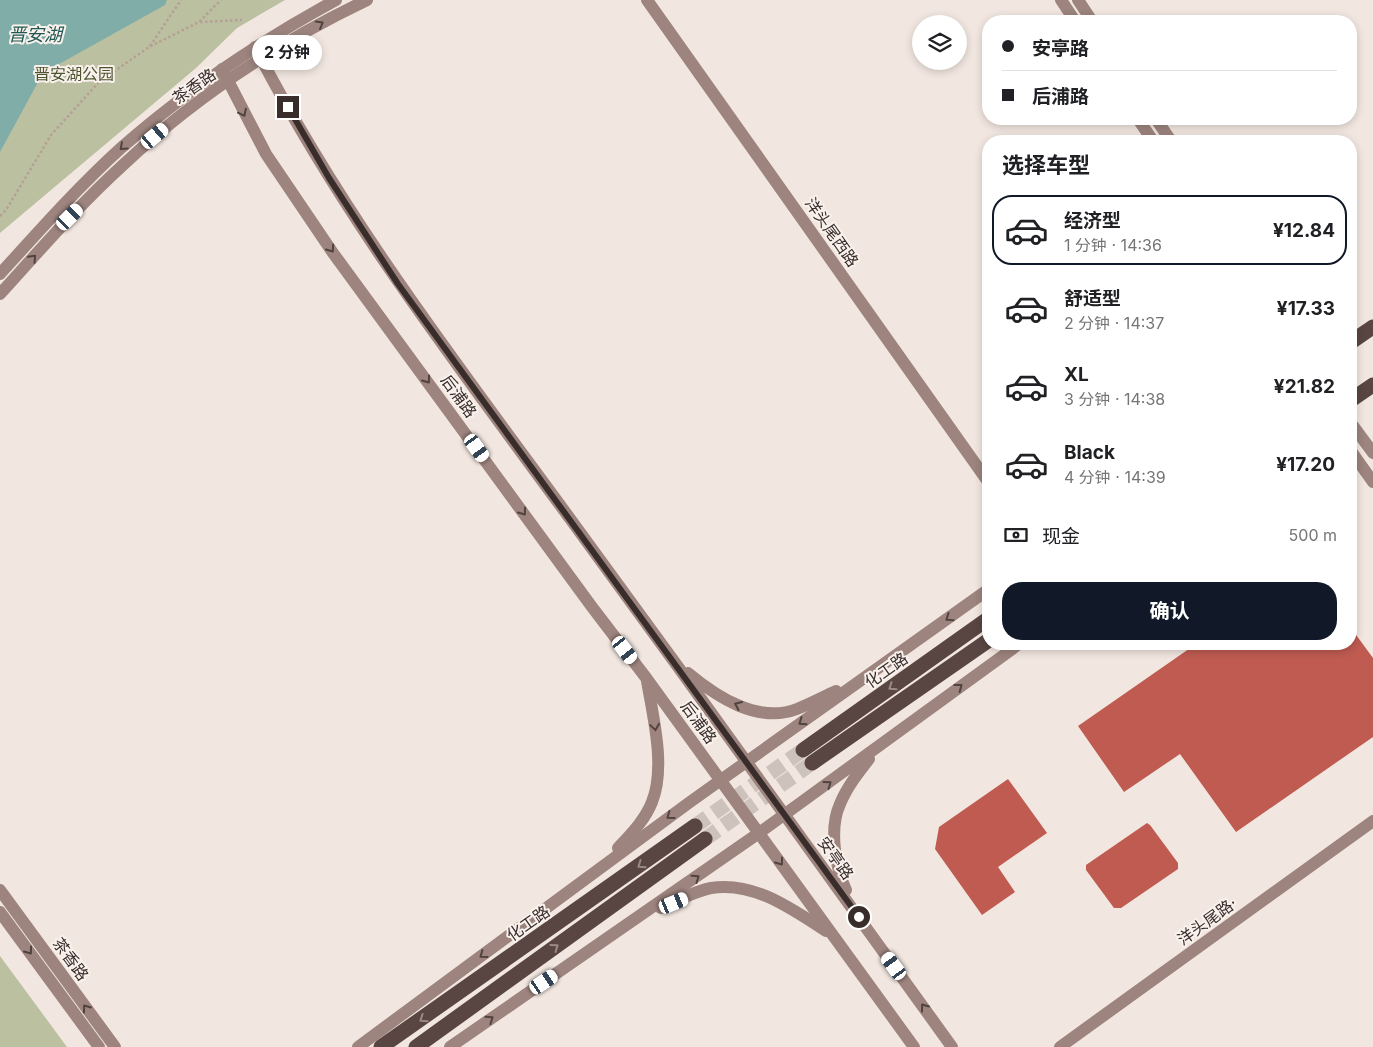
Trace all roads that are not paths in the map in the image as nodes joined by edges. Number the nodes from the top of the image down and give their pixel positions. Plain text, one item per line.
1 (336, 0) edge
2 (367, 0) edge
3 (647, 0) edge
4 (1061, 0) edge
5 (1078, 0) edge
6 (1070, 15) edge
7 (1088, 15) edge
8 (255, 47) junction
9 (261, 59) junction
10 (222, 69) junction
11 (228, 82) junction
12 (0, 274) edge
13 (0, 294) edge
14 (1373, 327) edge
15 (1357, 338) edge
16 (1373, 385) edge
17 (1357, 396) edge
18 (1357, 431) edge
19 (1373, 454) edge
20 (1357, 459) edge
21 (982, 473) edge
22 (1373, 482) edge
23 (982, 594) edge
24 (982, 623) edge
25 (982, 645) edge
26 (1010, 650) edge
27 (674, 660) junction
28 (865, 677) junction
29 (647, 679) junction
30 (881, 745) junction
31 (803, 750) tunnel mouth
32 (746, 761) junction
33 (812, 763) tunnel mouth
34 (720, 780) junction
35 (785, 815) junction
36 (1373, 821) edge
37 (695, 826) tunnel mouth
38 (759, 833) junction
39 (705, 840) tunnel mouth
40 (600, 868) junction
41 (0, 890) edge
42 (0, 912) edge
43 (638, 917) junction
44 (859, 917) junction
45 (834, 936) junction
46 (359, 1046) edge
47 (99, 1047) edge
48 (115, 1047) edge
49 (381, 1047) edge
50 (416, 1047) edge
51 (450, 1047) edge
52 (914, 1047) edge
53 (952, 1047) edge
54 (1060, 1047) edge

1 - 8 main road, 茶香路
9 -> 2 main road, 茶香路
3 - 21 main road, 洋头尾西路
4 - 6 main road
5 - 7 main road
8 - 9 main road, 后浦路
8 - 10 main road, 茶香路
9 - 11 main road, 茶香路
9 - 27 main road, 后浦路
10 - 11 main road, 后浦路
10 -> 12 main road, 茶香路
13 -> 11 main road, 茶香路
11 -> 29 main road, 后浦路
14 - 15 highway
16 - 17 highway
18 - 19 main road
20 - 22 main road
23 -> 28 main road
24 -> 31 highway, 化工路
25 - 33 highway, 化工路
30 -> 26 main road
28 -> 27 main road
27 - 32 main road, 后浦路
28 -> 32 main road
29 - 34 main road, 后浦路
29 -> 40 main road
35 -> 30 main road
30 - 44 main road
32 - 34 main road
32 - 35 main road, 安亭路
34 - 38 main road
34 -> 40 main road
35 - 38 main road
35 - 44 main road, 安亭路
36 - 54 main road, 洋头尾路·
37 -> 49 highway, 化工路
43 -> 38 main road
38 -> 45 main road
50 -> 39 highway
40 -> 46 main road
48 -> 41 main road, 茶香路
42 -> 47 main road, 茶香路
43 - 45 main road
51 -> 43 main road
53 -> 44 main road, 安亭路
45 - 52 main road

